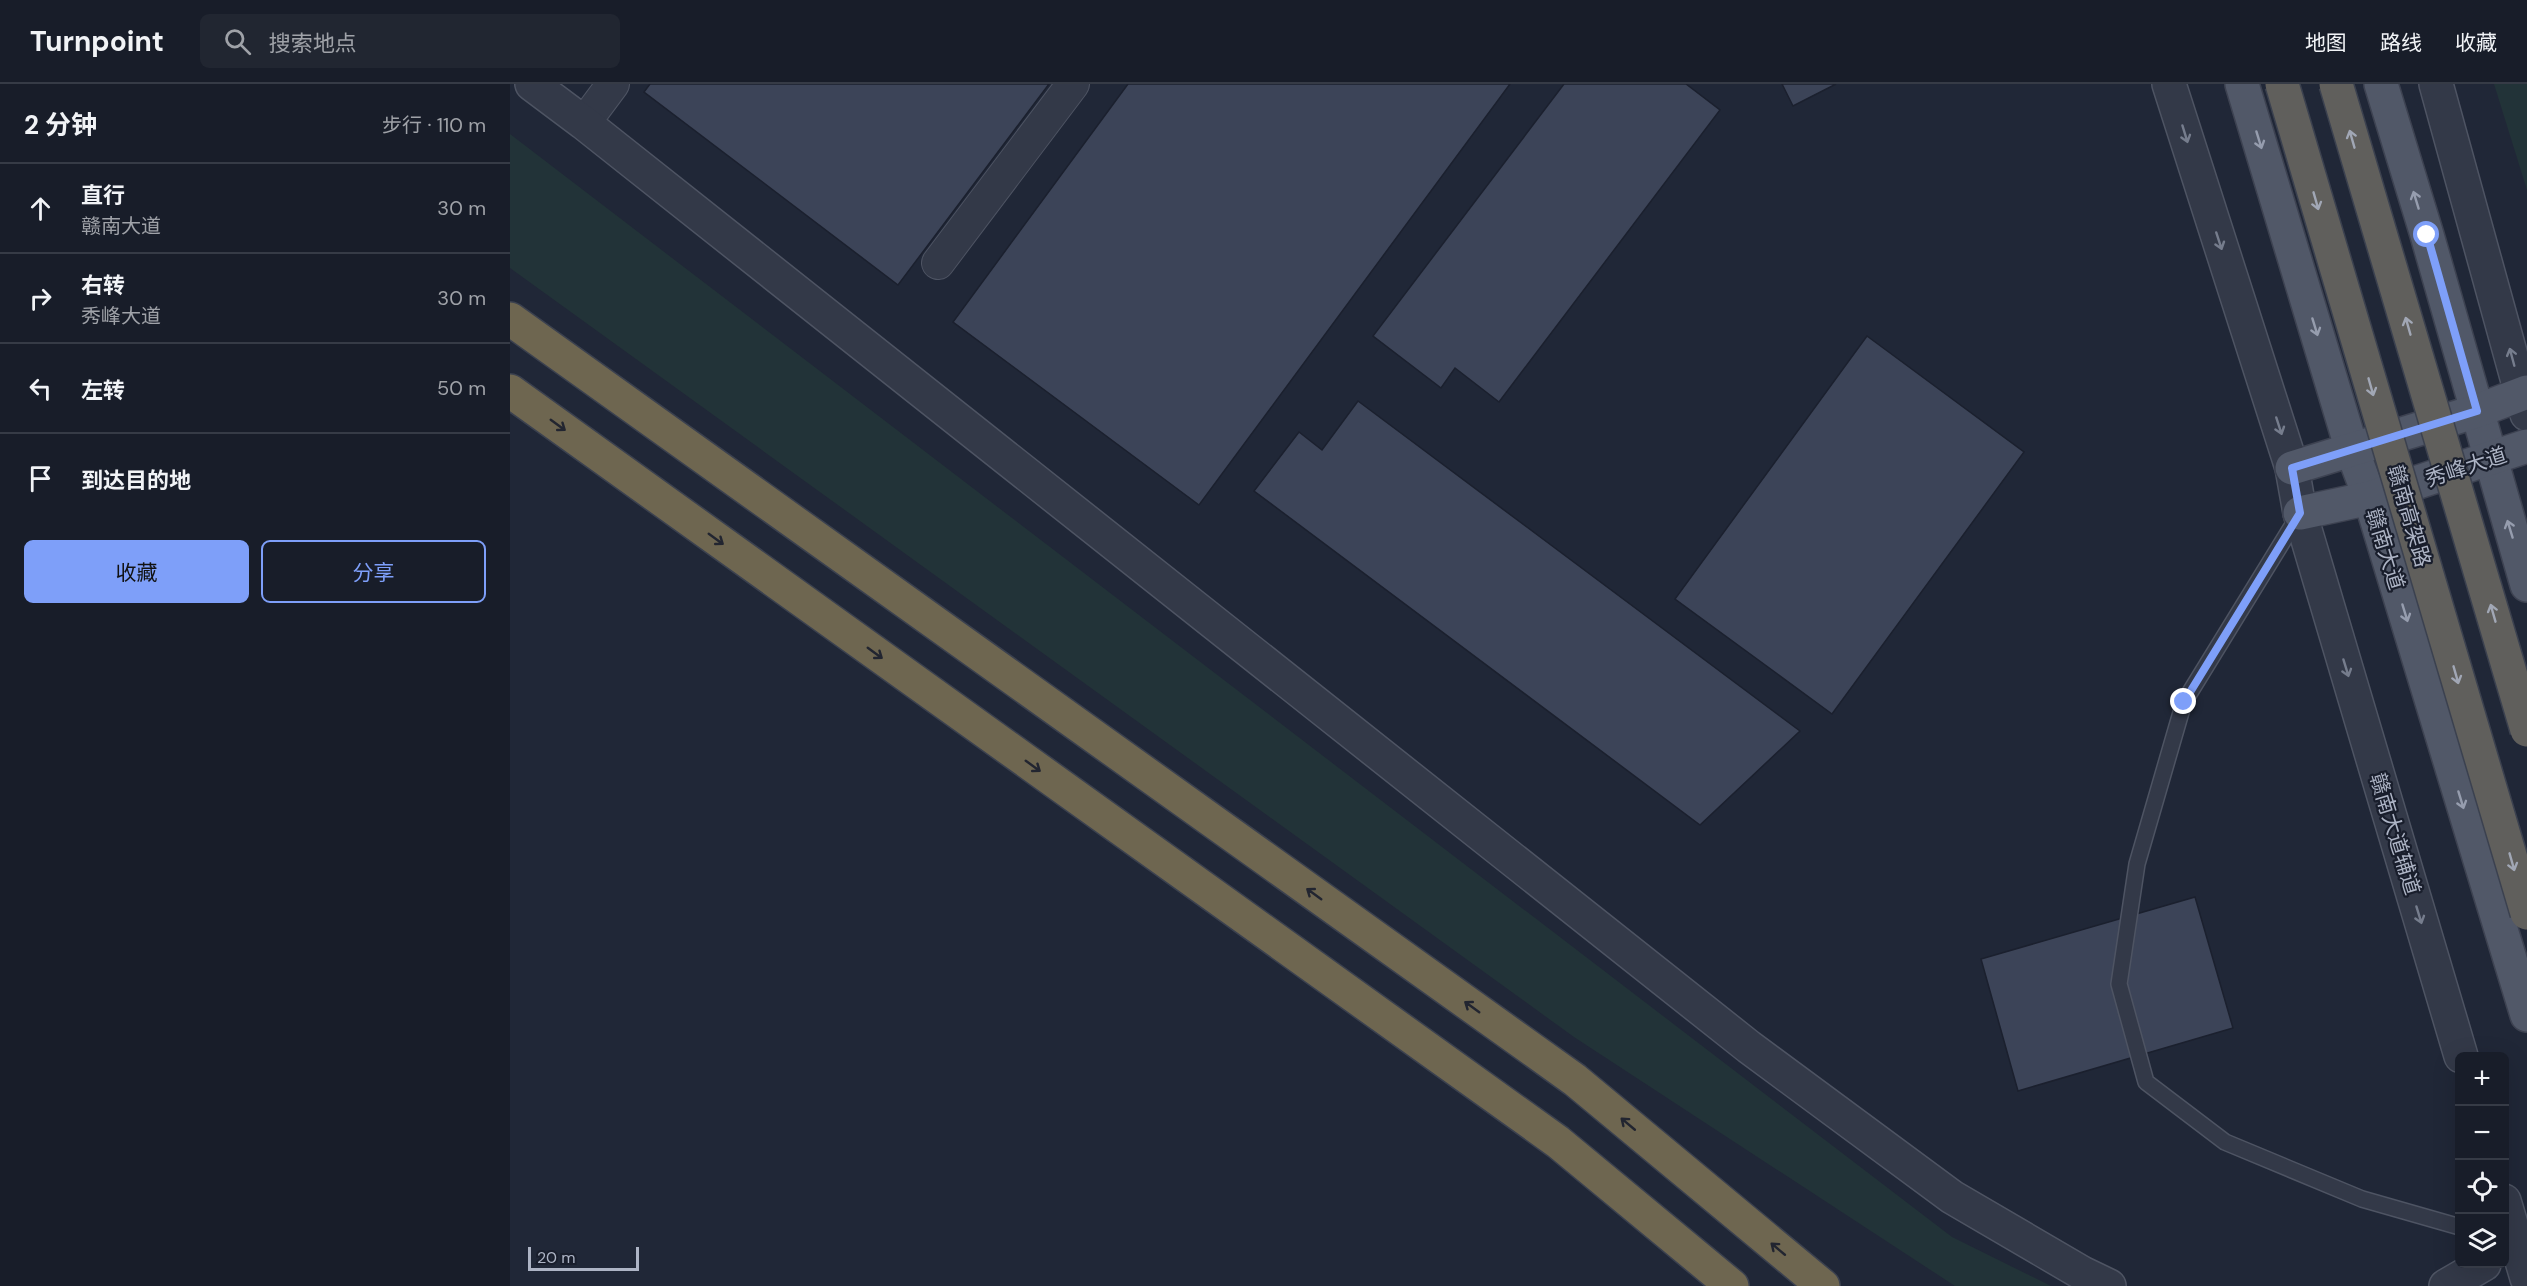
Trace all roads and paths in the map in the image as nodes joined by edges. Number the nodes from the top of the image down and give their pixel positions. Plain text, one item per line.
1 (532, 84) edge
2 (613, 84) edge
3 (1073, 84) edge
4 (2169, 84) edge
5 (2242, 84) edge
6 (2282, 84) edge
7 (2336, 84) edge
8 (2381, 84) edge
9 (2436, 84) edge
10 (584, 123) junction
11 (938, 263) dead end
12 (510, 319) edge
13 (510, 391) edge
14 (2525, 400) edge
15 (2477, 411) junction
16 (2527, 447) edge
17 (2352, 450) junction
18 (2490, 460) junction
19 (2292, 468) junction
20 (2370, 498) junction
21 (2300, 513) junction
22 (2527, 585) edge
23 (2527, 730) edge
24 (2527, 913) edge
25 (2527, 1015) edge
26 (2460, 1052) edge
27 (2455, 1226) edge
28 (2509, 1245) edge
29 (2476, 1268) edge
30 (2527, 1278) edge
31 (1732, 1286) edge
32 (1823, 1286) edge
33 (2109, 1286) edge
34 (2446, 1286) edge

1 - 10 street
2 - 10 street
3 - 11 street
4 -> 19 street, 赣南大道辅道
5 -> 17 main road, 赣南大道
6 -> 24 highway, 赣南高架路, bridge
23 -> 7 highway, bridge
15 -> 8 main road
14 -> 9 street
10 - 33 street
32 -> 12 highway
13 -> 31 highway
14 - 15 main road
15 - 17 main road
15 - 18 main road
16 - 18 main road, 秀峰大道
17 - 19 main road
17 - 20 main road, 赣南大道
18 - 20 main road, 秀峰大道
22 -> 18 main road
19 - 21 street, 赣南大道辅道
20 - 21 main road, 秀峰大道
20 -> 25 main road, 赣南大道
21 -> 26 street, 赣南大道辅道
21 - 27 lane
28 - 30 street
29 - 34 street

